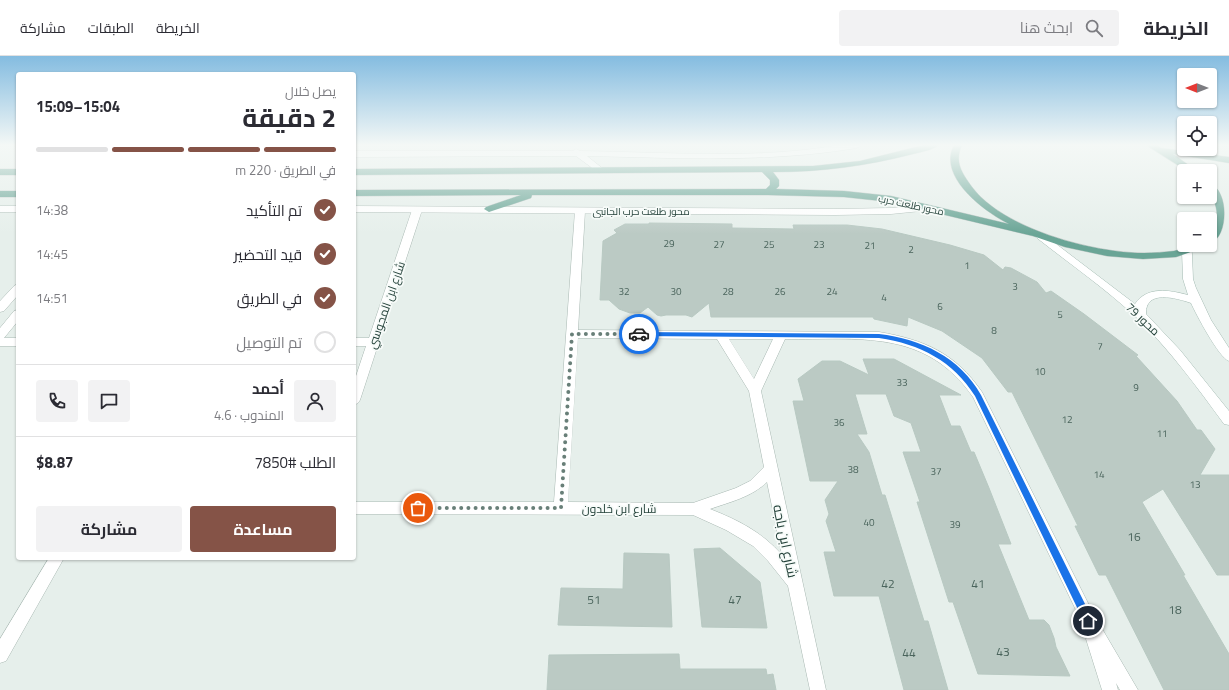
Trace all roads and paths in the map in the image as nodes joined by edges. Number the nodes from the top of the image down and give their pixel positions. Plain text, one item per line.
1 (770, 175) edge
2 (958, 175) edge
3 (540, 192) junction
4 (768, 192) junction
5 (356, 193) edge
6 (0, 194) edge
7 (16, 194) edge
8 (1217, 198) edge
9 (928, 208) junction
10 (0, 209) edge
11 (16, 209) edge
12 (356, 209) edge
13 (489, 209) junction
14 (417, 210) junction
15 (580, 211) junction
16 (1226, 216) edge
17 (1217, 233) edge
18 (1037, 234) junction
19 (1182, 252) edge
20 (1188, 252) edge
21 (16, 290) edge
22 (1197, 301) junction
23 (0, 308) edge
24 (1140, 315) junction
25 (16, 316) edge
26 (572, 334) junction
27 (0, 335) edge
28 (720, 335) junction
29 (781, 335) junction
30 (0, 342) edge
31 (16, 342) edge
32 (356, 342) edge
33 (373, 342) junction
34 (1229, 357) edge
35 (755, 391) junction
36 (356, 394) edge
37 (1229, 420) edge
38 (771, 468) junction
39 (356, 508) edge
40 (561, 508) junction
41 (693, 509) junction
42 (56, 560) edge
43 (795, 582) junction
44 (1088, 621) junction
45 (0, 655) edge
46 (818, 690) edge
47 (1110, 690) edge
48 (1130, 690) edge

1 - 4 main road
2 - 18 main road
3 - 4 main road, محور طلعت حرب
3 - 5 main road, محور طلعت حرب
3 - 13 main road
4 - 9 main road, محور طلعت حرب
6 - 7 main road
8 - 16 main road
9 - 15 street, محور طلعت حرب الجانبى
9 - 18 main road, محور طلعت حرب
10 - 11 street
12 - 14 street, محور طلعت حرب الجانبى
13 - 14 street, محور طلعت حرب الجانبى
13 - 15 street, محور طلعت حرب الجانبى
14 - 33 street, شارع ابن المجوسي
15 - 26 street
16 - 17 main road
18 - 19 main road
18 - 24 street, محور 79
20 - 22 street
21 - 23 street
22 - 24 street
22 - 34 street
24 - 37 street, محور 79
25 - 27 street
26 - 28 street
26 - 40 street
28 - 29 street
28 - 35 street, شارع ابن باجه
29 - 35 street
29 - 44 street
30 - 31 street
32 - 33 street
33 - 36 street, شارع ابن المجوسي
35 - 38 street, شارع ابن باجه
38 - 41 street, شارع ابن خلدون
38 - 43 street, شارع ابن باجه
39 - 40 street, شارع ابن خلدون
40 - 41 street, شارع ابن خلدون
41 - 43 street, شارع ابن خلدون
42 - 45 street
43 - 46 street, شارع ابن باجه
44 - 47 street
44 - 48 street

